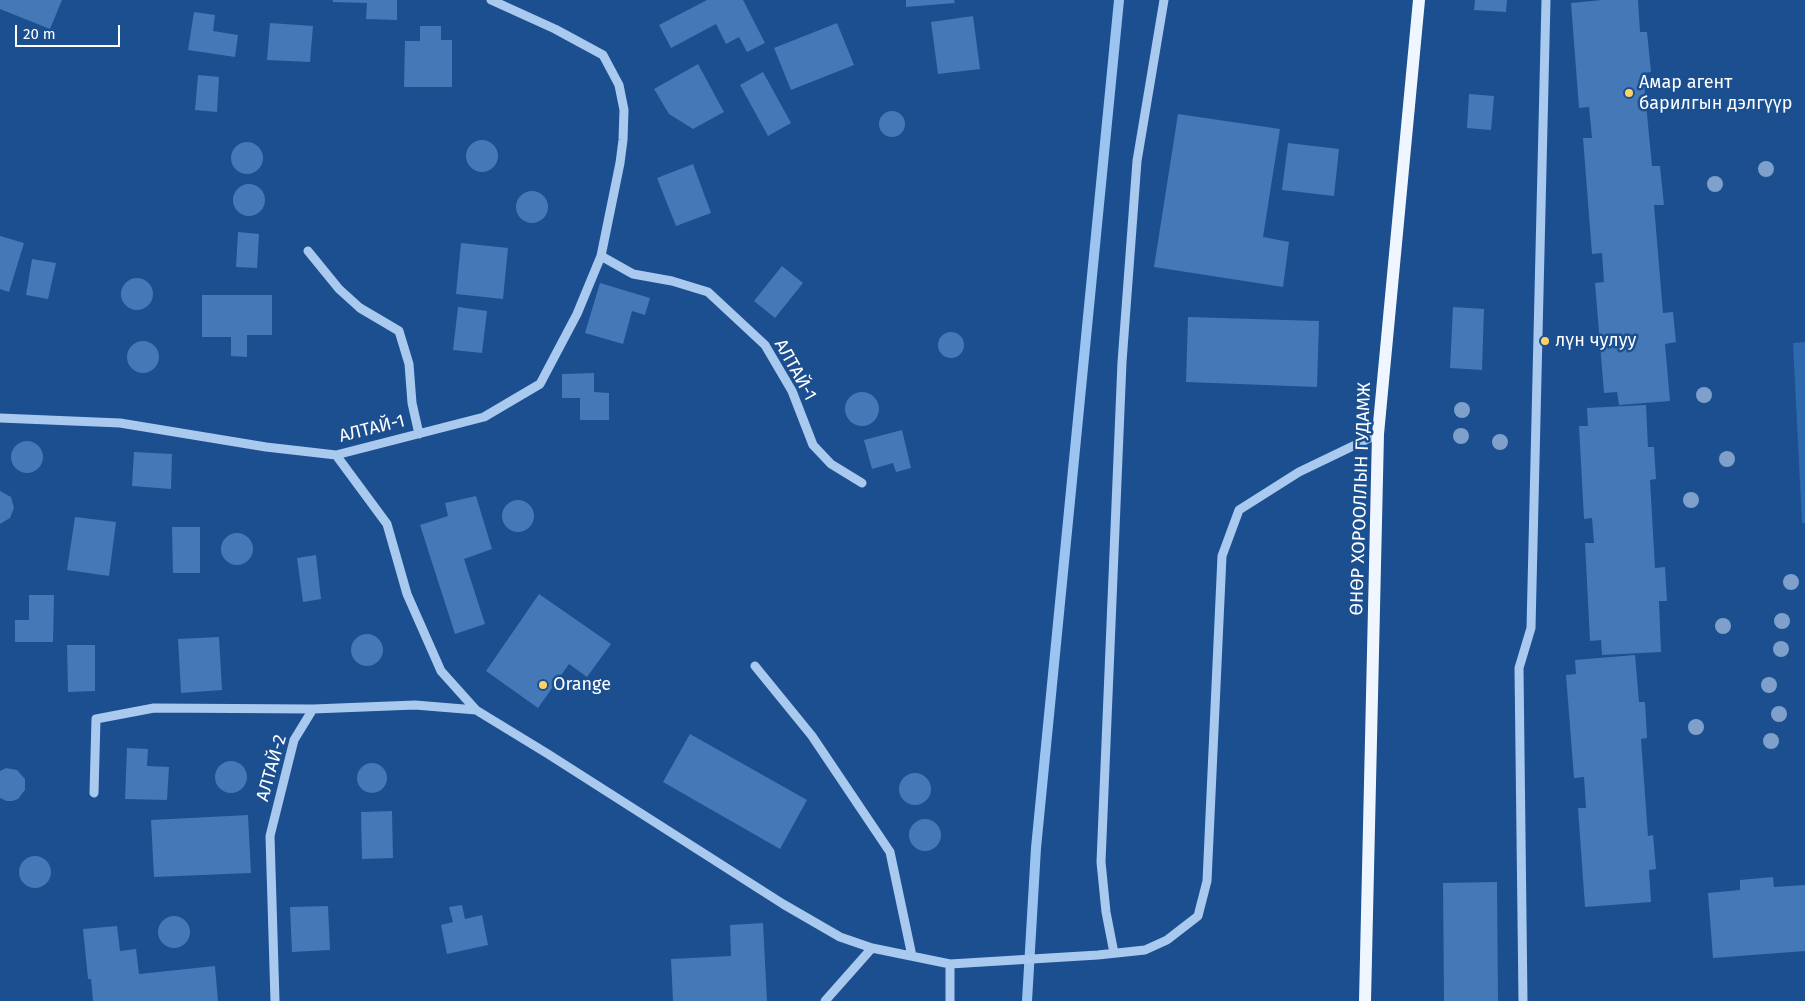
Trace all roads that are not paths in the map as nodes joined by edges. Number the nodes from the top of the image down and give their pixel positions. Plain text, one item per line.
1 (491, 0) edge
2 (1164, 0) edge
3 (1419, 0) edge
4 (1546, 0) edge
5 (308, 251) dead end
6 (601, 256) junction
7 (0, 418) edge
8 (418, 434) junction
9 (1378, 434) junction
10 (336, 455) junction
11 (862, 483) dead end
12 (755, 666) dead end
13 (314, 709) junction
14 (476, 710) junction
15 (94, 793) dead end
16 (872, 948) junction
17 (1114, 953) junction
18 (912, 956) junction
19 (950, 964) junction
20 (275, 1001) edge
21 (825, 1001) edge
22 (950, 1001) edge
23 (1365, 1001) edge
24 (1522, 1001) edge

1 - 6 street, АЛТАЙ-1
2 - 17 street
3 - 9 main road, ӨНӨР ХОРООЛЛЫН ГУДАМЖ
4 - 24 street
5 - 8 street
6 - 8 street, АЛТАЙ-1
6 - 11 street, АЛТАЙ-1
7 - 10 street, АЛТАЙ-1
8 - 10 street, АЛТАЙ-1
9 - 17 street
9 - 23 main road, ӨНӨР ХОРООЛЛЫН ГУДАМЖ
10 - 14 street
12 - 18 street
13 - 14 street
13 - 15 street
13 - 20 street, АЛТАЙ-2
14 - 16 street
16 - 18 street
16 - 21 street
17 - 19 street
18 - 19 street
19 - 22 street

